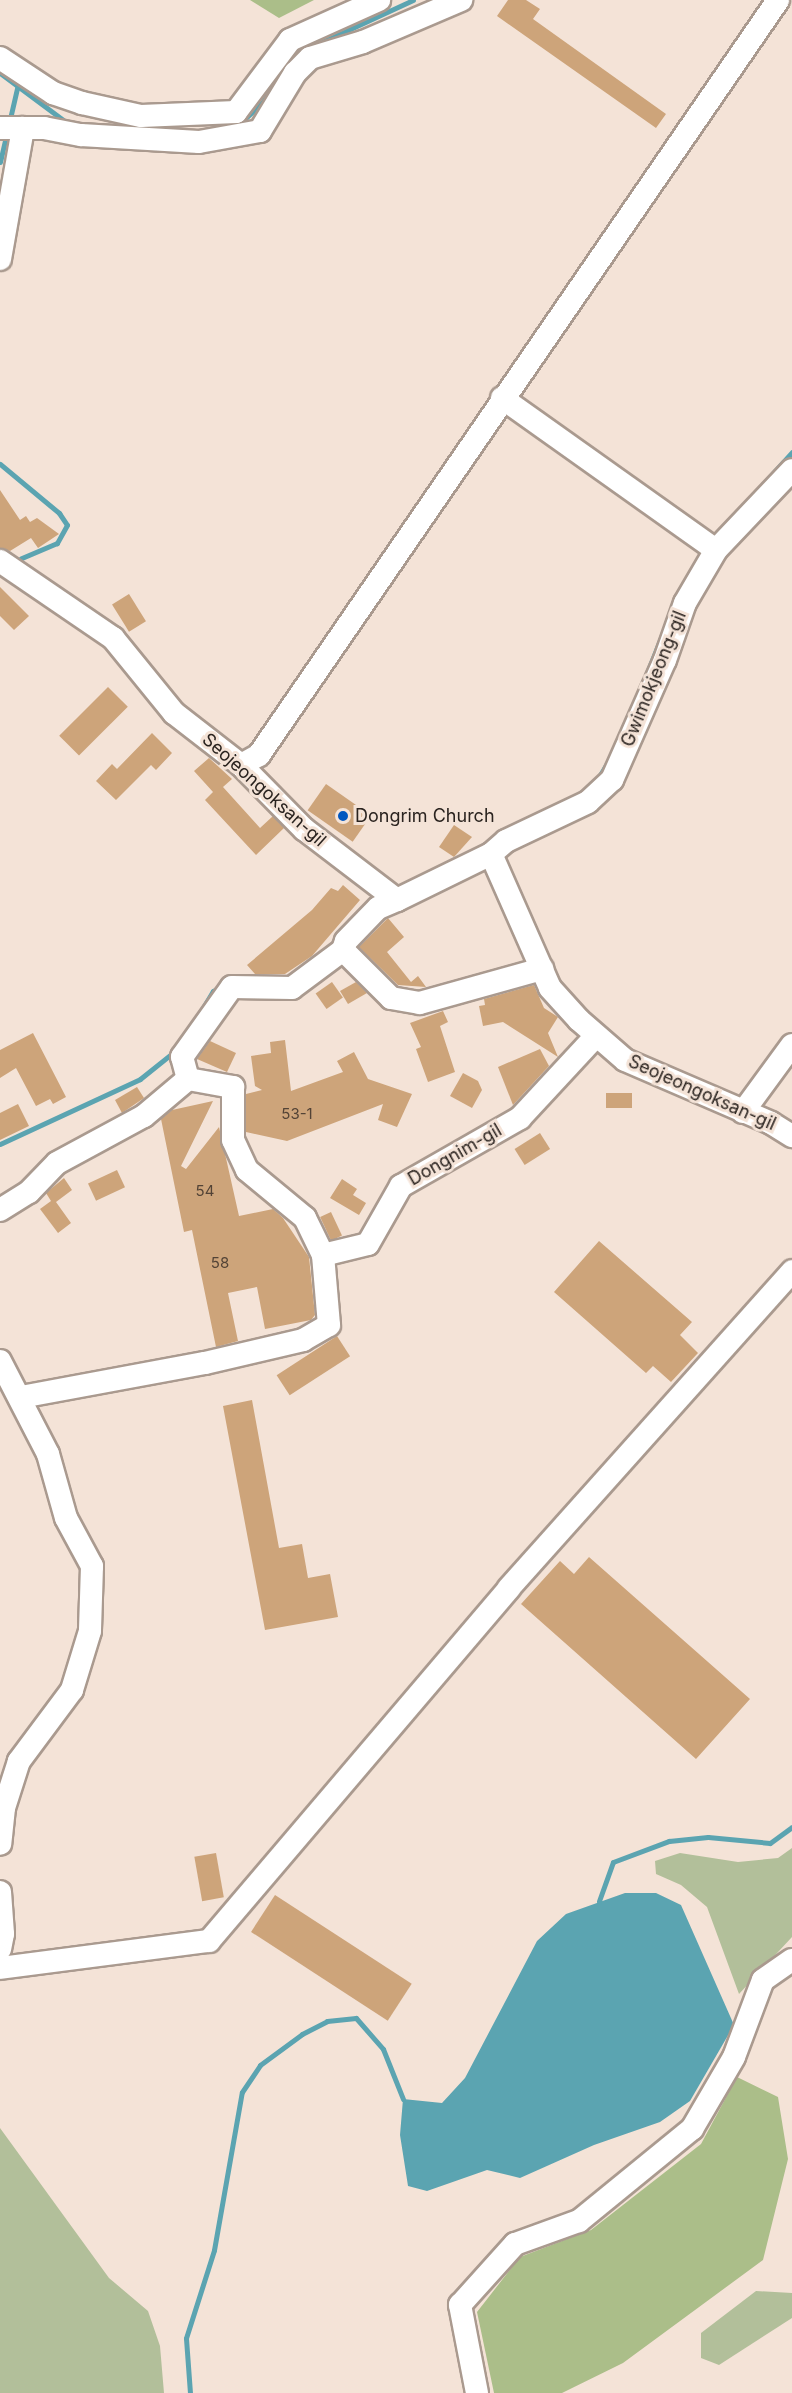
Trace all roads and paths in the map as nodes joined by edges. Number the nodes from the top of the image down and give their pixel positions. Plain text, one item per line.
1 (379, 0) edge
2 (461, 0) edge
3 (778, 0) edge
4 (0, 58) edge
5 (0, 128) edge
6 (23, 128) junction
7 (0, 259) edge
8 (502, 398) junction
9 (792, 470) edge
10 (716, 550) junction
11 (0, 561) edge
12 (240, 765) junction
13 (491, 854) junction
14 (397, 900) junction
15 (343, 950) junction
16 (543, 969) junction
17 (596, 1036) junction
18 (792, 1045) edge
19 (188, 1079) junction
20 (743, 1112) junction
21 (792, 1136) edge
22 (0, 1210) edge
23 (323, 1255) junction
24 (792, 1271) edge
25 (0, 1361) edge
26 (21, 1397) junction
27 (0, 1844) edge
28 (0, 1892) edge
29 (0, 1949) edge
30 (792, 1960) edge
31 (0, 1968) edge
32 (477, 2393) edge

1 - 4 lane
2 - 6 lane
3 - 8 lane
5 - 6 lane
6 - 7 lane
8 - 10 lane
8 - 12 lane
9 - 10 lane, Gwimokjeong-gil
10 - 13 lane, Gwimokjeong-gil
11 - 12 lane, Seojeongoksan-gil
12 - 14 lane, Seojeongoksan-gil
13 - 14 lane
13 - 16 lane, Seojeongoksan-gil
14 - 15 lane
15 - 16 lane
15 - 19 lane
16 - 17 lane, Seojeongoksan-gil
17 - 20 lane, Seojeongoksan-gil
17 - 23 lane, Dongnim-gil
18 - 20 lane
19 - 22 lane
19 - 23 lane
20 - 21 lane, Seojeongoksan-gil
23 - 26 lane
24 - 31 lane
25 - 26 lane
26 - 27 lane
28 - 29 lane
30 - 32 lane

